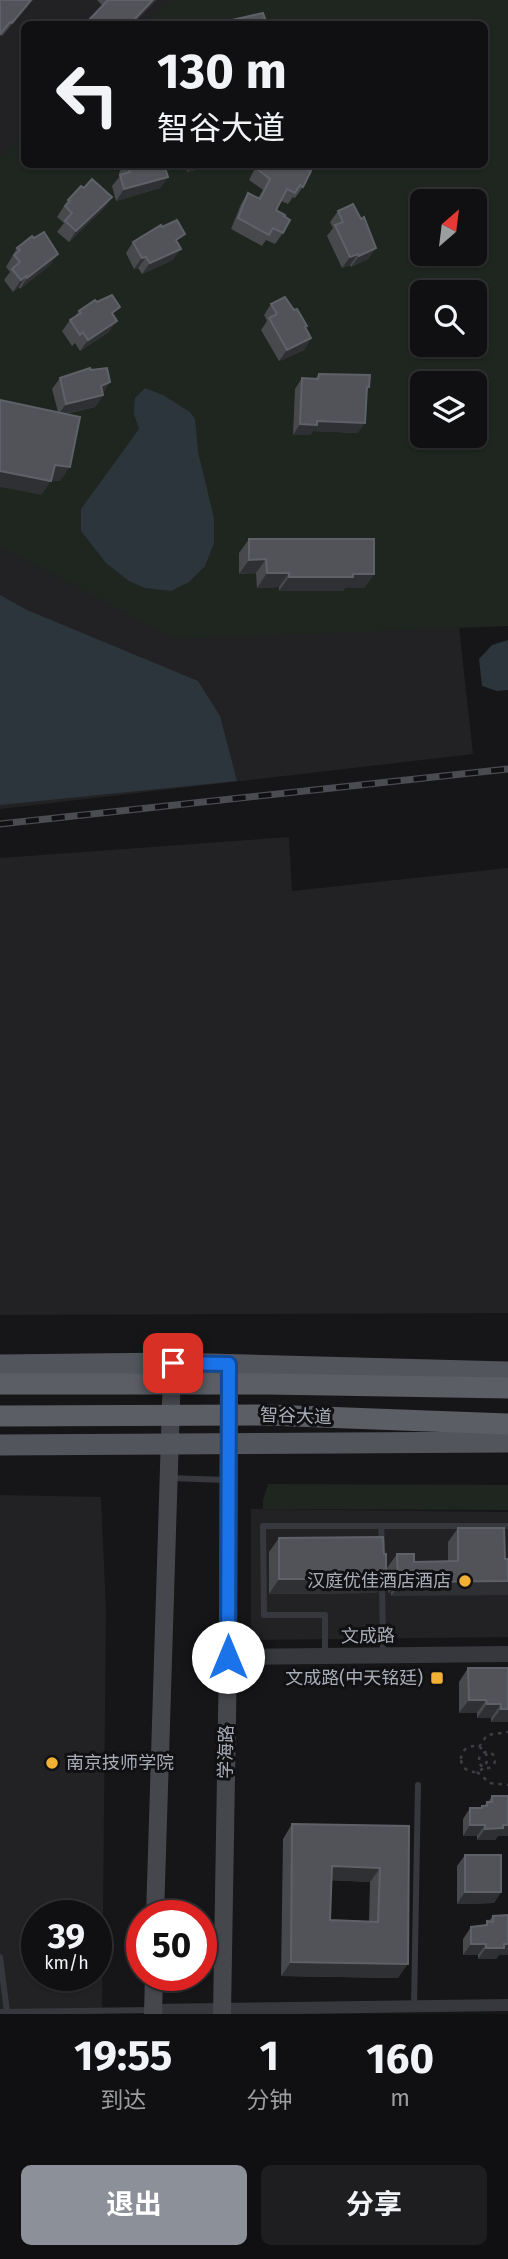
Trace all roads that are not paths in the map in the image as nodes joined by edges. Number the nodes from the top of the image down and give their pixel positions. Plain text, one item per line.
1 (173, 1363) junction
2 (229, 1364) junction
3 (0, 1365) edge
4 (508, 1372) edge
5 (0, 1384) edge
6 (508, 1388) edge
7 (0, 1416) edge
8 (508, 1424) edge
9 (228, 1442) junction
10 (508, 1442) edge
11 (170, 1444) junction
12 (0, 1445) edge
13 (169, 1478) junction
14 (227, 1480) junction
15 (382, 1526) junction
16 (508, 1526) edge
17 (382, 1552) edge
18 (382, 1565) edge
19 (508, 1654) edge
20 (383, 1655) junction
21 (325, 1656) junction
22 (228, 1657) junction
23 (418, 1785) dead end
24 (156, 1900) edge
25 (0, 1956) edge
26 (154, 1991) edge
27 (508, 2006) edge
28 (414, 2007) junction
29 (4, 2012) edge
30 (153, 2012) edge
31 (222, 2012) edge
32 (19, 2013) edge

1 - 2 main road
1 - 3 main road
1 - 11 main road
2 - 4 main road
2 - 9 main road, 学海路
5 - 6 highway, 智谷大道, bridge
7 - 8 highway, 智谷大道, bridge
9 - 10 main road, 智谷大道
9 - 11 main road, 智谷大道
9 - 14 main road, 学海路
11 - 12 main road, 智谷大道
11 - 13 main road
13 - 14 lane
13 - 24 main road
14 - 22 main road, 学海路
15 - 16 lane
15 - 17 lane
15 - 21 lane
18 - 20 lane
19 - 20 street, 文成路
20 - 21 street, 文成路
21 - 22 street, 文成路
22 - 31 main road, 学海路
23 - 28 lane
25 - 29 lane
26 - 30 main road
27 - 28 street
28 - 31 street
29 - 32 lane
30 - 31 street
30 - 32 lane

